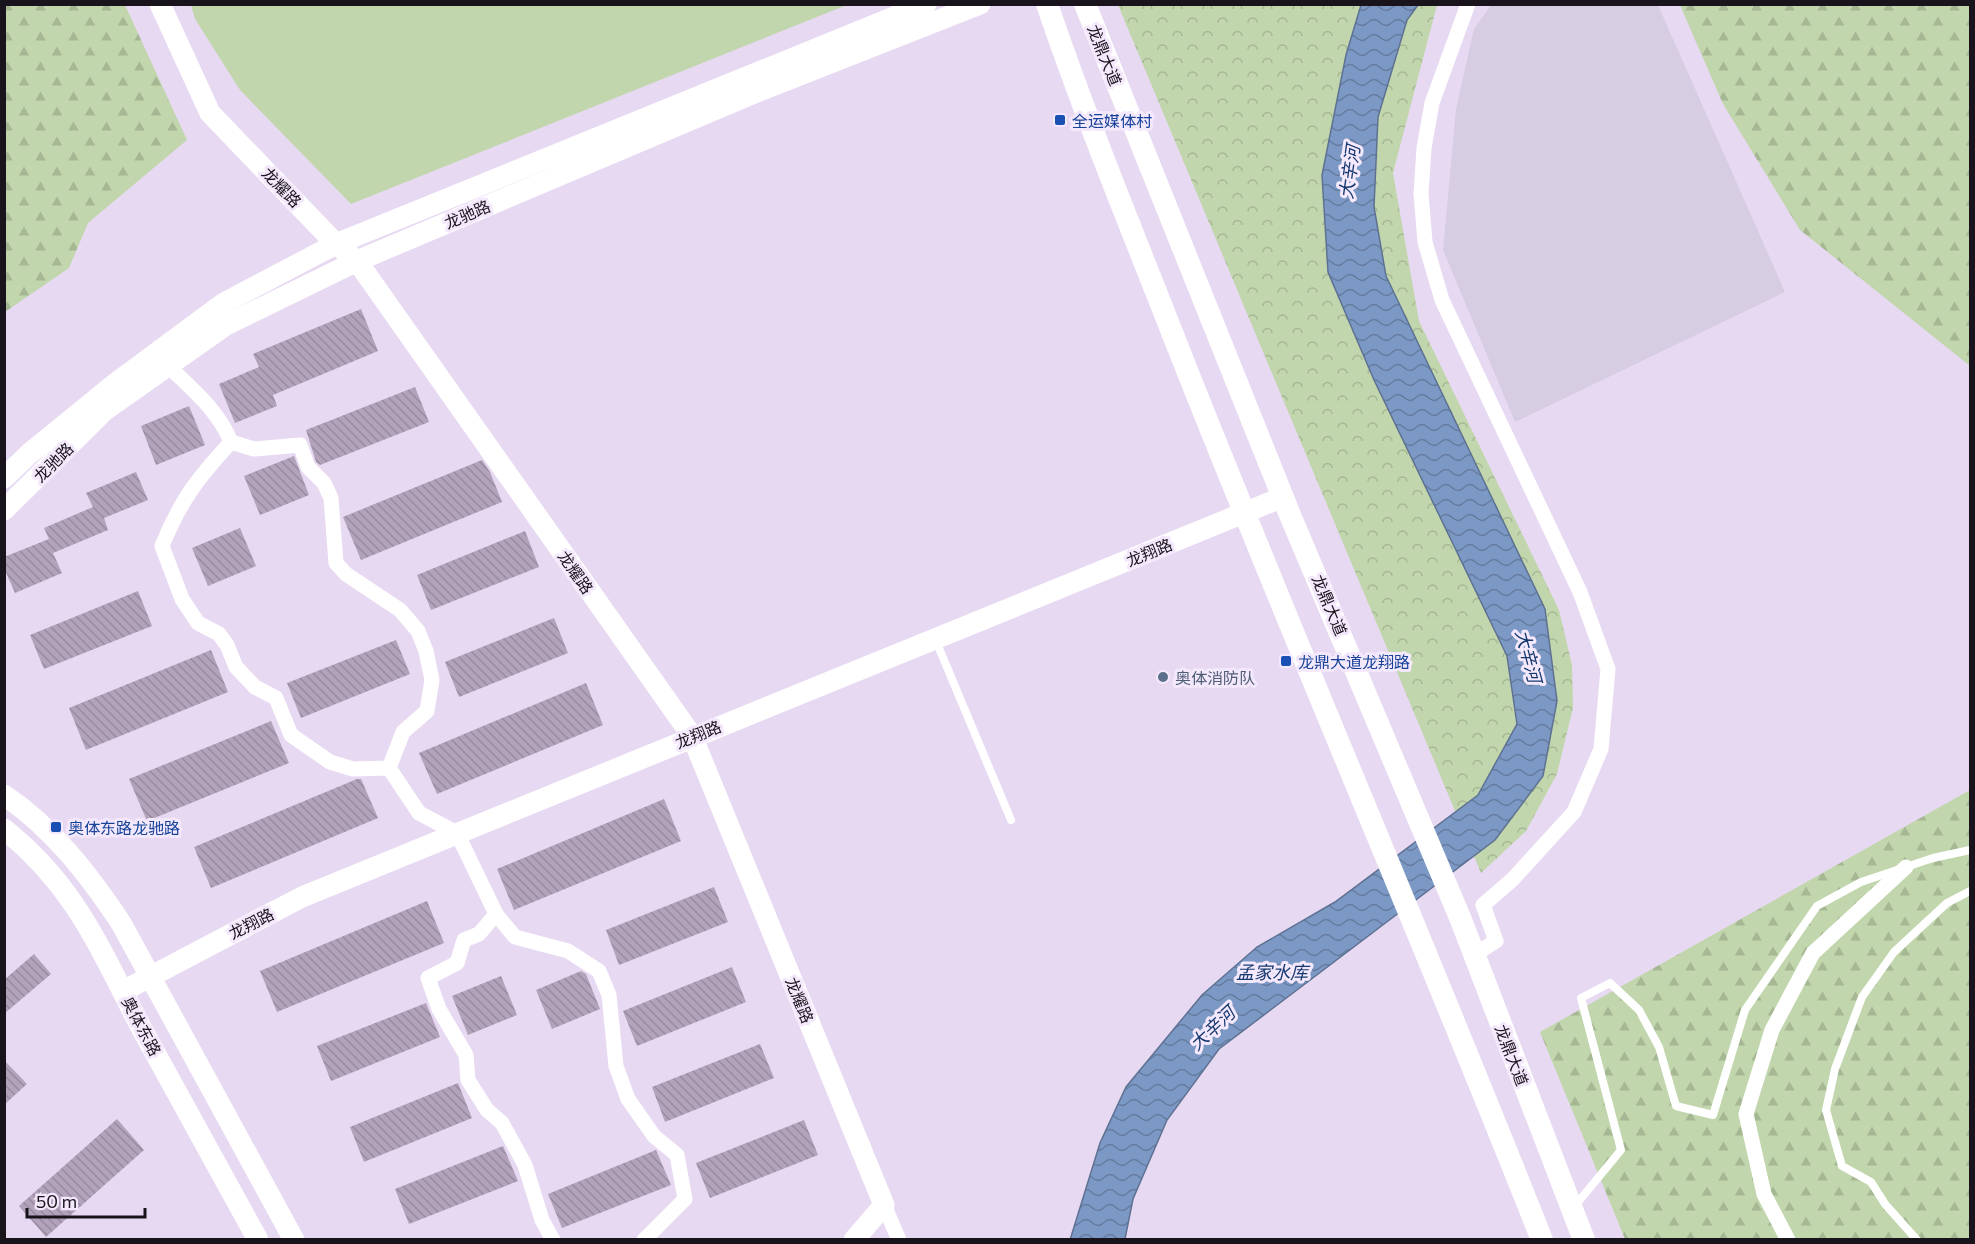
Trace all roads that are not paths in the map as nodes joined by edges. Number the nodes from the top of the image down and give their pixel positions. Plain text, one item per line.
1 (160, 4) edge
2 (926, 4) edge
3 (980, 4) edge
4 (1047, 4) edge
5 (1085, 4) edge
6 (1468, 4) edge
7 (336, 244) junction
8 (357, 261) junction
9 (168, 366) junction
10 (231, 442) junction
11 (4, 478) edge
12 (1283, 497) junction
13 (4, 510) edge
14 (1243, 514) junction
15 (935, 638) junction
16 (692, 736) junction
17 (389, 768) junction
18 (4, 795) edge
19 (1011, 820) dead end
20 (4, 829) edge
21 (457, 833) junction
22 (1971, 850) edge
23 (1906, 867) junction
24 (1971, 891) edge
25 (496, 914) junction
26 (1474, 955) junction
27 (151, 975) junction
28 (123, 991) junction
29 (884, 1206) junction
30 (1572, 1210) junction
31 (258, 1239) edge
32 (294, 1239) edge
33 (553, 1239) edge
34 (644, 1239) edge
35 (855, 1239) edge
36 (899, 1239) edge
37 (1542, 1239) edge
38 (1584, 1239) edge
39 (1788, 1239) edge
40 (1917, 1239) edge

1 - 7 main road, 龙耀路
2 - 7 main road, 龙驰路
3 - 8 main road, 龙驰路
4 - 14 main road
5 - 12 main road, 龙鼎大道
6 - 26 street
7 - 8 main road, 龙耀路
7 - 11 main road, 龙驰路
8 - 9 main road, 龙驰路
8 - 16 main road, 龙耀路
9 - 10 street
9 - 13 main road, 龙驰路
10 - 17 street
10 - 17 street
12 - 14 main road, 龙翔路
12 - 26 main road, 龙鼎大道
14 - 15 main road, 龙翔路
14 - 37 main road
15 - 16 main road, 龙翔路
15 - 19 lane
16 - 21 main road, 龙翔路
16 - 29 main road, 龙耀路
17 - 21 street
18 - 27 main road
20 - 28 main road, 奥体东路
21 - 25 street
21 - 27 main road, 龙翔路
22 - 23 lane
23 - 30 lane
23 - 39 street
24 - 40 lane
25 - 33 street
25 - 34 street
26 - 30 main road, 龙鼎大道
27 - 28 main road, 龙翔路
27 - 32 main road
28 - 31 main road, 奥体东路
29 - 35 main road
29 - 36 street
30 - 38 main road, 龙鼎大道

